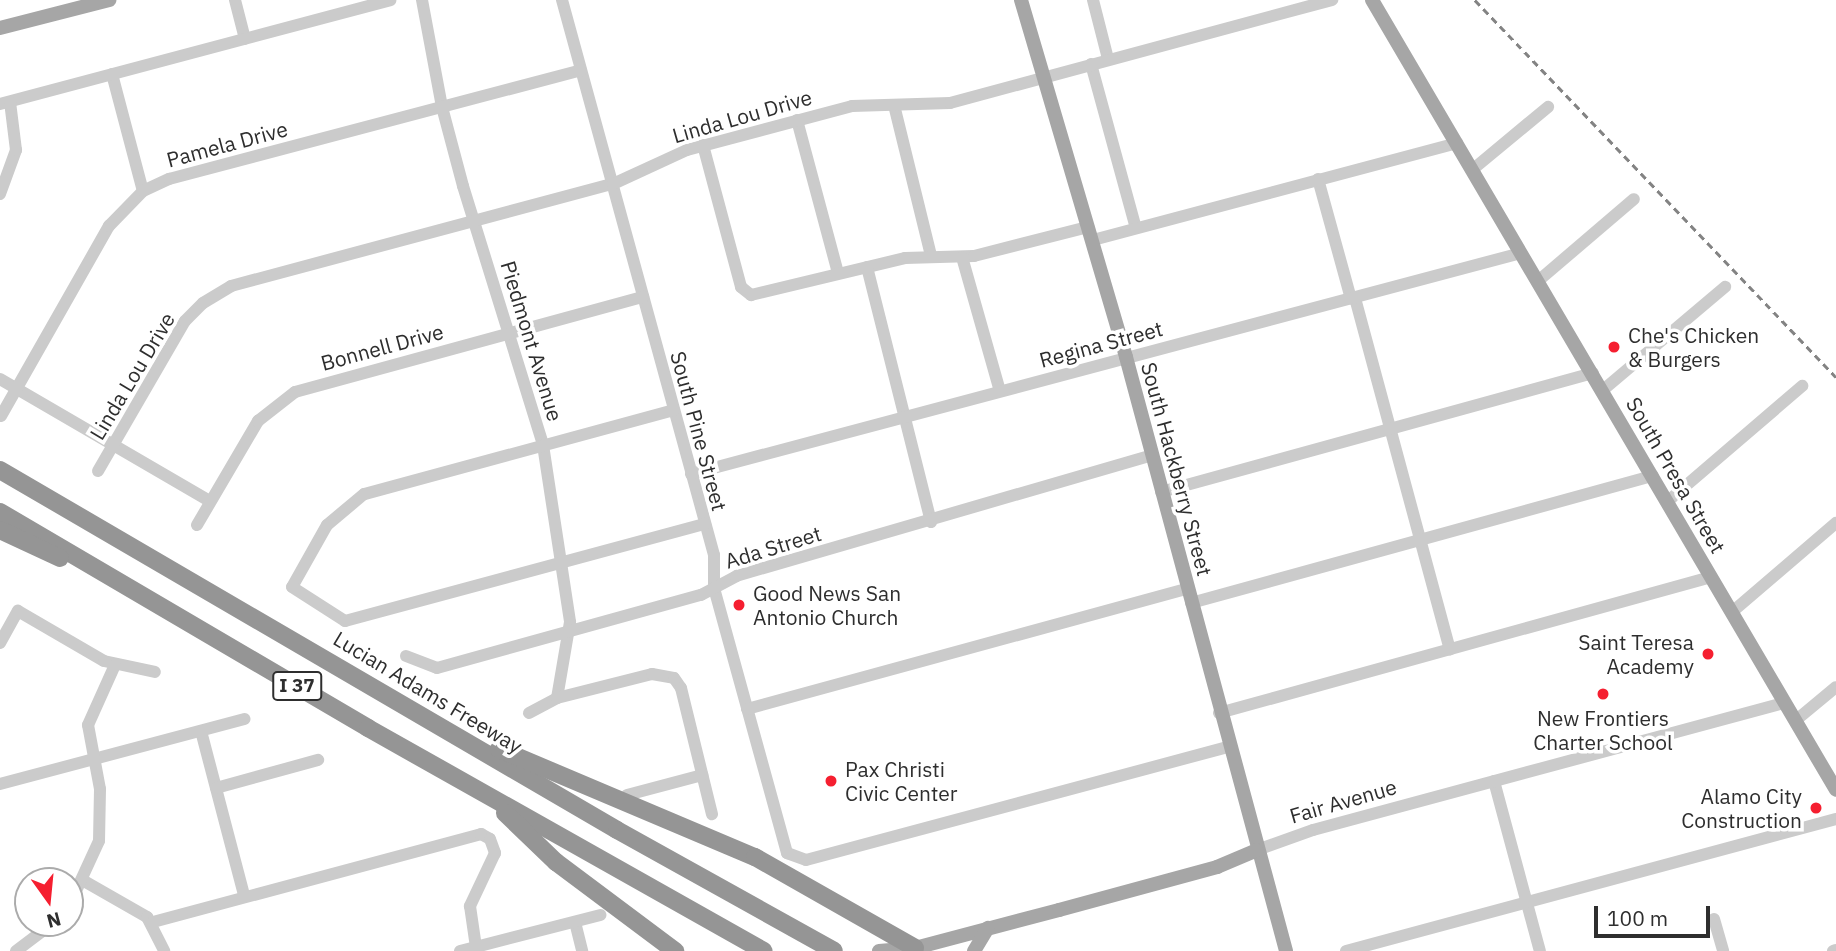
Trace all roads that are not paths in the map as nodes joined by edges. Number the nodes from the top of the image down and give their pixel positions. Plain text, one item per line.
1 (109, 0) edge
2 (235, 0) edge
3 (390, 0) edge
4 (422, 0) edge
5 (562, 0) edge
6 (1021, 0) edge
7 (1093, 0) edge
8 (1332, 0) edge
9 (1372, 0) edge
10 (0, 28) edge
11 (245, 39) junction
12 (1108, 60) junction
13 (1091, 64) junction
14 (581, 70) junction
15 (112, 74) junction
16 (1041, 78) junction
17 (5, 103) edge
18 (894, 105) junction
19 (442, 107) junction
20 (1548, 107) dead end
21 (797, 120) junction
22 (1457, 143) junction
23 (703, 145) junction
24 (1472, 170) junction
25 (1318, 179) junction
26 (613, 184) junction
27 (143, 191) junction
28 (0, 194) edge
29 (1633, 199) dead end
30 (473, 222) junction
31 (1136, 228) junction
32 (1090, 233) junction
33 (1521, 253) junction
34 (931, 256) junction
35 (962, 257) junction
36 (867, 267) junction
37 (838, 273) junction
38 (1538, 281) junction
39 (1725, 287) dead end
40 (643, 297) junction
41 (1353, 298) junction
42 (511, 332) junction
43 (1126, 357) junction
44 (1593, 373) junction
45 (0, 379) edge
46 (1802, 386) dead end
47 (16, 388) junction
48 (1000, 390) junction
49 (1603, 390) junction
50 (674, 410) junction
51 (1, 416) edge
52 (903, 416) junction
53 (1391, 429) junction
54 (113, 445) junction
55 (544, 445) junction
56 (1152, 455) junction
57 (0, 459) edge
58 (0, 470) edge
59 (99, 471) dead end
60 (691, 474) junction
61 (1653, 476) junction
62 (1161, 492) junction
63 (210, 501) junction
64 (1668, 501) junction
65 (0, 512) edge
66 (931, 522) junction
67 (1836, 523) edge
68 (705, 524) junction
69 (197, 525) dead end
70 (0, 530) edge
71 (1421, 540) junction
72 (142, 552) junction
73 (563, 562) junction
74 (108, 574) junction
75 (1712, 577) junction
76 (714, 588) junction
77 (1189, 596) junction
78 (1732, 612) junction
79 (569, 631) junction
80 (0, 643) edge
81 (1450, 649) junction
82 (406, 656) dead end
83 (115, 665) junction
84 (155, 672) dead end
85 (1836, 687) edge
86 (557, 698) junction
87 (1785, 703) junction
88 (747, 709) junction
89 (529, 713) dead end
90 (1219, 713) junction
91 (244, 719) dead end
92 (432, 719) junction
93 (1796, 721) junction
94 (201, 731) junction
95 (1228, 747) junction
96 (92, 760) junction
97 (318, 760) dead end
98 (702, 775) junction
99 (1494, 781) junction
100 (0, 784) edge
101 (216, 788) junction
102 (1836, 790) edge
103 (627, 795) dead end
104 (488, 796) junction
105 (712, 814) dead end
106 (1836, 819) edge
107 (1257, 850) junction
108 (84, 881) joint
109 (244, 895) junction
110 (1526, 902) junction
111 (600, 915) dead end
112 (1714, 919) dead end
113 (153, 922) junction
114 (575, 922) junction
115 (988, 928) junction
116 (34, 937) edge
117 (476, 947) junction
118 (760, 948) edge
119 (915, 950) edge
120 (16, 951) edge
121 (164, 951) edge
122 (460, 951) edge
123 (582, 951) edge
124 (675, 951) edge
125 (834, 951) edge
126 (878, 951) edge
127 (974, 951) edge
128 (1286, 951) edge
129 (1346, 951) edge
130 (1540, 951) edge
131 (1723, 951) edge

1 - 10 main road
2 - 11 street
3 - 11 street
4 - 19 street, Piedmont Avenue
5 - 14 street, South Pine Street
6 - 16 main road, South Hackberry Street
7 - 12 street
8 - 12 street, Linda Lou Drive
9 - 22 main road, South Presa Street
11 - 15 street
12 - 13 street, Linda Lou Drive
13 - 16 street, Linda Lou Drive
13 - 31 street
14 - 19 street, Pamela Drive
14 - 26 street, South Pine Street
15 - 17 street
15 - 27 street
16 - 18 street, Linda Lou Drive
16 - 32 main road, South Hackberry Street
17 - 28 street
18 - 21 street, Linda Lou Drive
18 - 34 street
19 - 27 street, Pamela Drive
19 - 30 street, Piedmont Avenue
20 - 24 street
21 - 23 street, Linda Lou Drive
21 - 37 street
22 - 24 main road, South Presa Street
22 - 25 street
23 - 26 street, Linda Lou Drive
23 - 37 street
24 - 33 main road, South Presa Street
25 - 31 street
25 - 41 street
26 - 30 street, Linda Lou Drive
26 - 40 street, South Pine Street
27 - 47 street, Pamela Drive
29 - 38 street
30 - 42 street, Piedmont Avenue
30 - 54 street, Linda Lou Drive
31 - 32 street
32 - 35 street
32 - 43 main road, South Hackberry Street
33 - 38 main road, South Presa Street
33 - 41 street, Regina Street
34 - 35 street
34 - 36 street
35 - 48 street
36 - 37 street
36 - 52 street
38 - 44 main road, South Presa Street
39 - 49 street
40 - 42 street, Bonnell Drive
40 - 50 street, South Pine Street
41 - 43 street, Regina Street
41 - 53 street
42 - 55 street, Piedmont Avenue
42 - 63 street, Bonnell Drive
43 - 48 street, Regina Street
43 - 56 main road, South Hackberry Street
44 - 49 main road, South Presa Street
44 - 53 street
45 - 47 street
46 - 64 street
47 - 51 street, Pamela Drive
47 - 54 street
48 - 52 street, Regina Street
49 - 61 main road, South Presa Street
50 - 55 street
50 - 60 street, South Pine Street
52 - 60 street, Regina Street
52 - 66 street
53 - 62 street
53 - 71 street
54 - 59 street, Linda Lou Drive
54 - 63 street
55 - 73 street, Piedmont Avenue
55 - 73 street
56 - 62 main road, South Hackberry Street
56 - 66 street, Ada Street
57 - 72 highway
58 - 72 highway, Lucian Adams Freeway / I 37
60 - 68 street, South Pine Street
61 - 64 main road, South Presa Street
61 - 71 street
62 - 77 main road, South Hackberry Street
63 - 69 street, Bonnell Drive
64 - 75 main road, South Presa Street
65 - 74 highway, I 37
66 - 76 street, Ada Street
67 - 78 street
68 - 73 street
68 - 76 street, South Pine Street
70 - 74 highway
71 - 77 street
71 - 81 street
72 - 92 highway, Lucian Adams Freeway / I 37
73 - 79 street, Piedmont Avenue
74 - 104 highway, I 37
75 - 78 main road, South Presa Street
75 - 81 street
76 - 79 street, Ada Street
76 - 88 street, South Pine Street
77 - 88 street
77 - 90 main road, South Hackberry Street
78 - 87 main road, South Presa Street
79 - 82 street, Ada Street
79 - 86 street, Piedmont Avenue
80 - 83 street
81 - 90 street
83 - 84 street
83 - 96 street
85 - 93 street
86 - 89 street
86 - 98 street
87 - 93 main road, South Presa Street
87 - 99 street, Fair Avenue
88 - 95 street, South Pine Street
90 - 95 main road, South Hackberry Street
91 - 94 street
92 - 119 highway
92 - 125 highway, Lucian Adams Freeway / I 37
93 - 102 main road, South Presa Street
94 - 96 street
94 - 101 street
95 - 107 main road, South Hackberry Street
96 - 100 street
96 - 108 street
97 - 101 street
98 - 103 street
98 - 105 street
99 - 107 street, Fair Avenue
99 - 110 street
101 - 109 street
104 - 118 highway, I 37
104 - 124 highway
106 - 110 street
107 - 115 main road, Fair Avenue
107 - 128 main road, South Hackberry Street
108 - 113 street
109 - 113 street
109 - 117 street
110 - 129 street
110 - 130 street
111 - 114 street
112 - 131 street
113 - 121 street
114 - 117 street
114 - 123 street
115 - 119 main road, Fair Avenue
115 - 127 main road
116 - 120 street
117 - 122 street
119 - 126 main road, Fair Avenue

